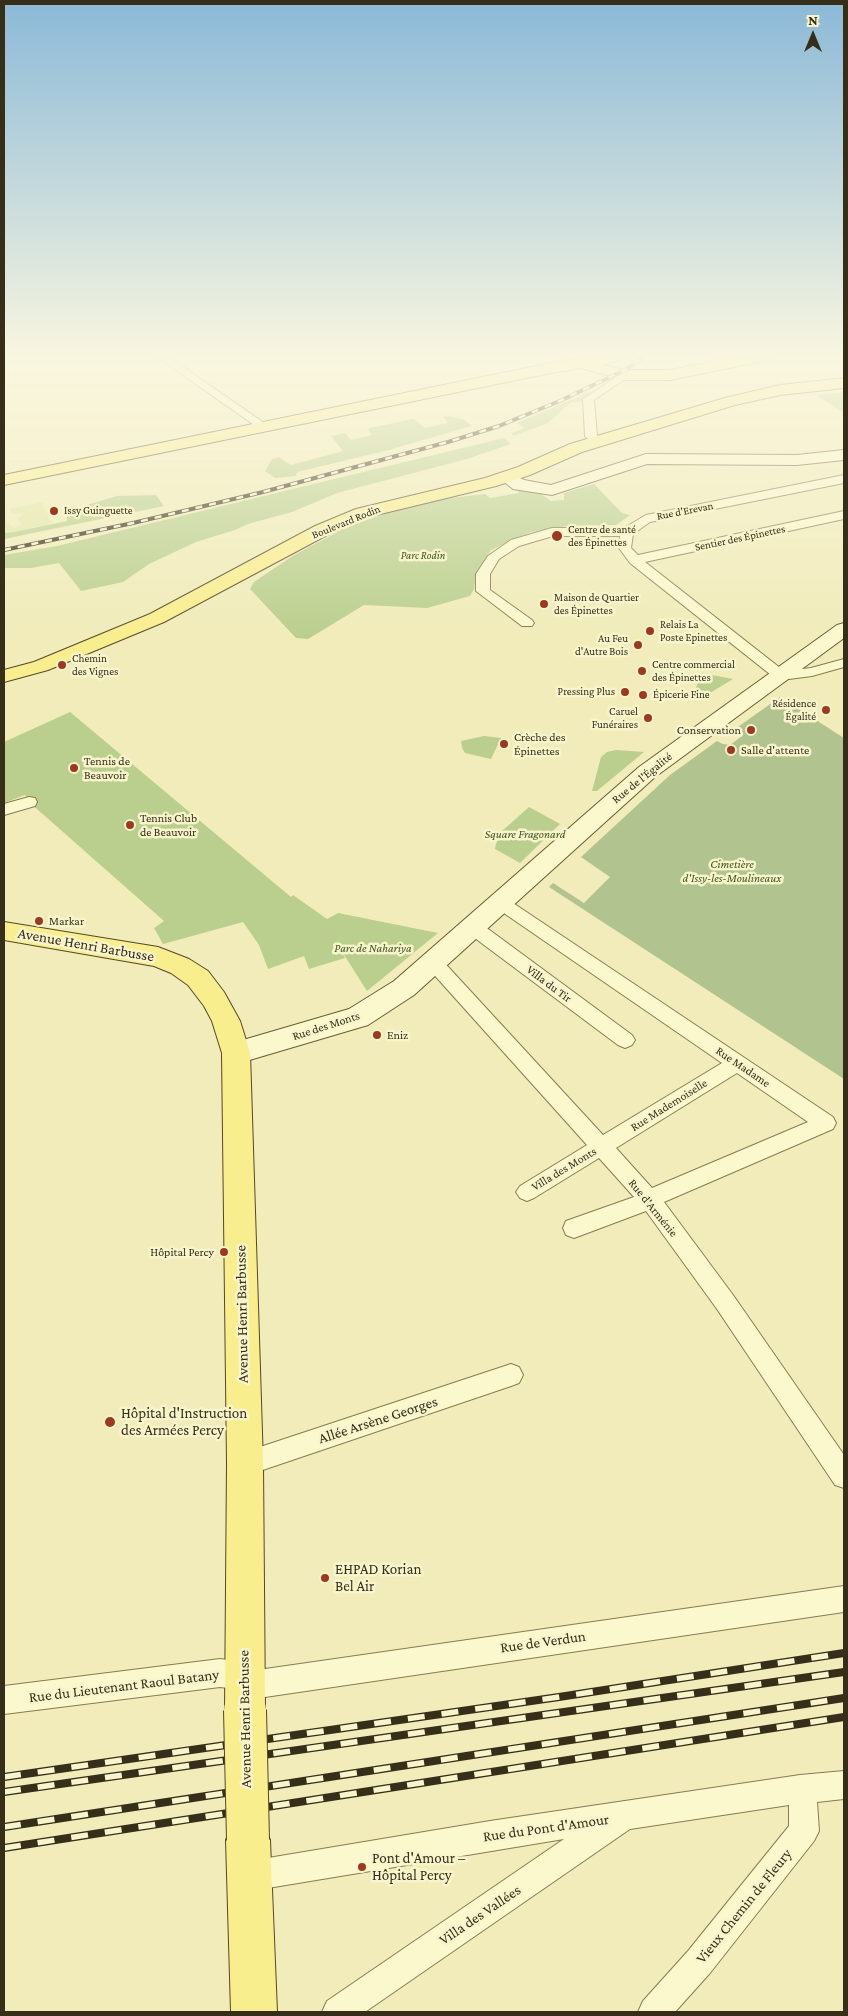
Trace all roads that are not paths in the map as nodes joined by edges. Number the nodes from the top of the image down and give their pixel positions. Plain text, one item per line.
1 (153, 449) edge
2 (573, 449) edge
3 (844, 455) edge
4 (507, 477) junction
5 (844, 479) edge
6 (4, 480) edge
7 (844, 515) edge
8 (627, 532) junction
9 (635, 560) junction
10 (527, 623) dead end
11 (844, 629) edge
12 (814, 652) junction
13 (68, 654) junction
14 (843, 665) edge
15 (4, 668) edge
16 (4, 676) edge
17 (781, 676) junction
18 (29, 802) dead end
19 (4, 810) edge
20 (501, 903) junction
21 (4, 931) edge
22 (454, 945) junction
23 (625, 1040) dead end
24 (236, 1053) junction
25 (737, 1063) junction
26 (601, 1147) junction
27 (527, 1192) dead end
28 (650, 1200) junction
29 (574, 1228) dead end
30 (511, 1376) dead end
31 (245, 1464) junction
32 (844, 1476) edge
33 (844, 1599) edge
34 (244, 1693) junction
35 (4, 1700) edge
36 (844, 1785) edge
37 (800, 1789) junction
38 (623, 1817) junction
39 (248, 1853) junction
40 (254, 2012) edge
41 (338, 2012) edge
42 (654, 2012) edge

1 - 6 main road
2 - 4 main road, Boulevard Rodin
3 - 4 main road
4 - 13 main road, Boulevard Rodin
5 - 8 street, Rue d'Erevan
7 - 9 street, Sentier des Épinettes
8 - 9 street
8 - 10 street
9 - 17 street
11 - 12 main road, Rue de l'Égalité
12 - 14 street
12 - 17 main road, Rue de l'Égalité
13 - 15 main road, Boulevard Rodin
13 - 16 main road, Boulevard Rodin
14 - 17 street
17 - 20 main road, Rue de l'Égalité
18 - 19 street
20 - 22 main road, Rue de l'Égalité
20 - 25 street, Rue Madame
21 - 24 main road, Avenue Henri Barbusse
22 - 23 street, Villa du Tir
22 - 24 main road, Rue des Monts
22 - 26 street, Rue d'Arménie
24 - 31 main road, Avenue Henri Barbusse
25 - 26 street, Rue Mademoiselle
25 - 28 street, Rue Madame
26 - 27 street, Villa des Monts
26 - 28 street, Rue d'Arménie
28 - 29 street
28 - 32 street, Rue d'Arménie
30 - 31 street, Allée Arsène Georges
31 - 34 main road, Avenue Henri Barbusse
33 - 34 street, Rue de Verdun
34 - 35 street, Rue du Lieutenant Raoul Batany
34 - 39 main road, Avenue Henri Barbusse, bridge
36 - 37 street, Rue du Pont d'Amour
37 - 38 street, Rue du Pont d'Amour
37 - 42 street, Vieux Chemin de Fleury
38 - 39 street, Rue du Pont d'Amour
38 - 41 street, Villa des Vallées
39 - 40 main road, Avenue Henri Barbusse

